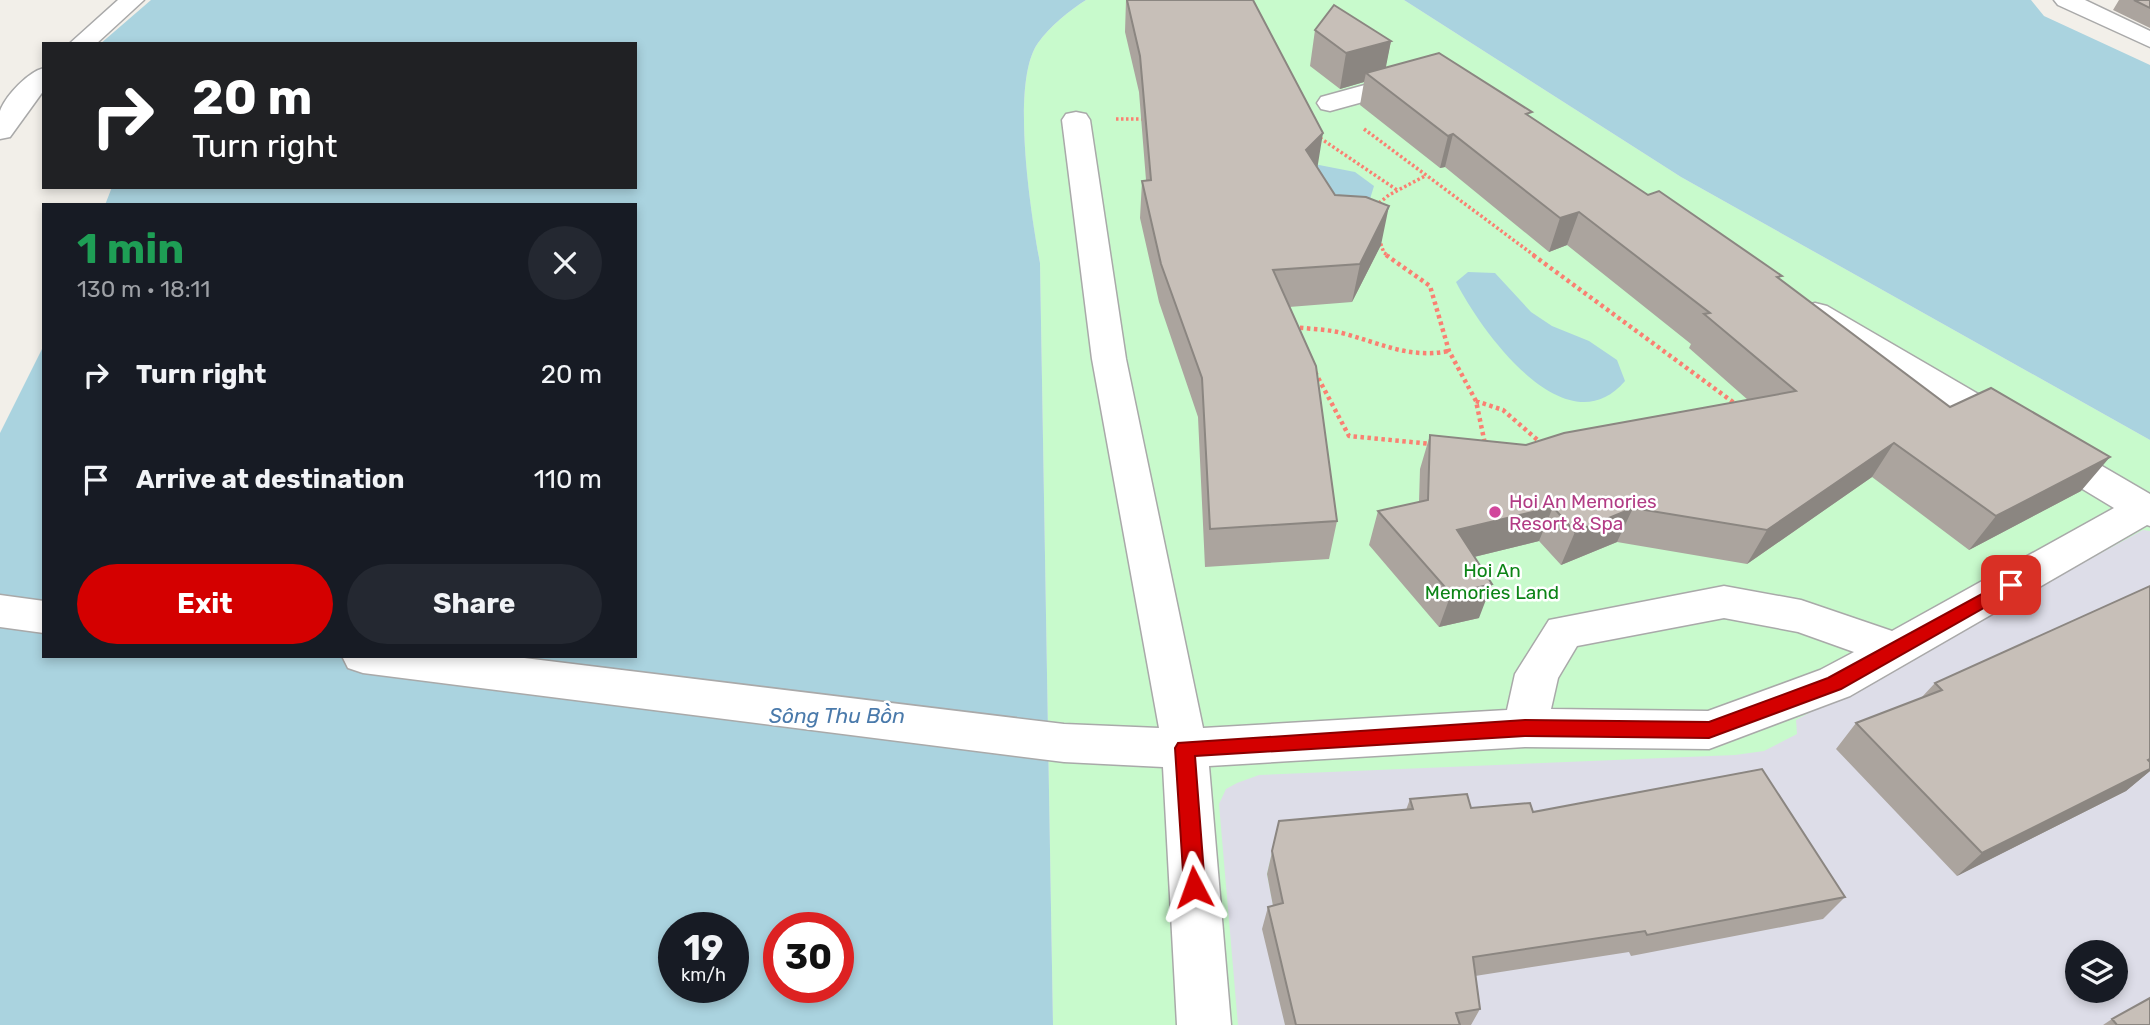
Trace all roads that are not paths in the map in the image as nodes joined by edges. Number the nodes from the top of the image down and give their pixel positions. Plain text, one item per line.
1 (132, 0) edge
2 (2073, 4) edge
3 (2150, 40) edge
4 (83, 42) edge
5 (1436, 74) edge
6 (42, 78) edge
7 (1330, 103) road end
8 (1076, 120) road end
9 (0, 131) edge
10 (1791, 298) edge
11 (2147, 511) edge
12 (0, 611) edge
13 (42, 617) edge
14 (1895, 649) junction
15 (379, 658) edge
16 (1525, 728) junction
17 (1185, 748) junction
18 (1204, 1025) edge

1 - 4 street
2 - 3 street
5 - 7 street
6 - 9 street
8 - 17 street
10 - 11 street
11 - 14 street
12 - 13 street
14 - 16 street
14 - 16 street
15 - 17 street
16 - 17 street
17 - 18 street

